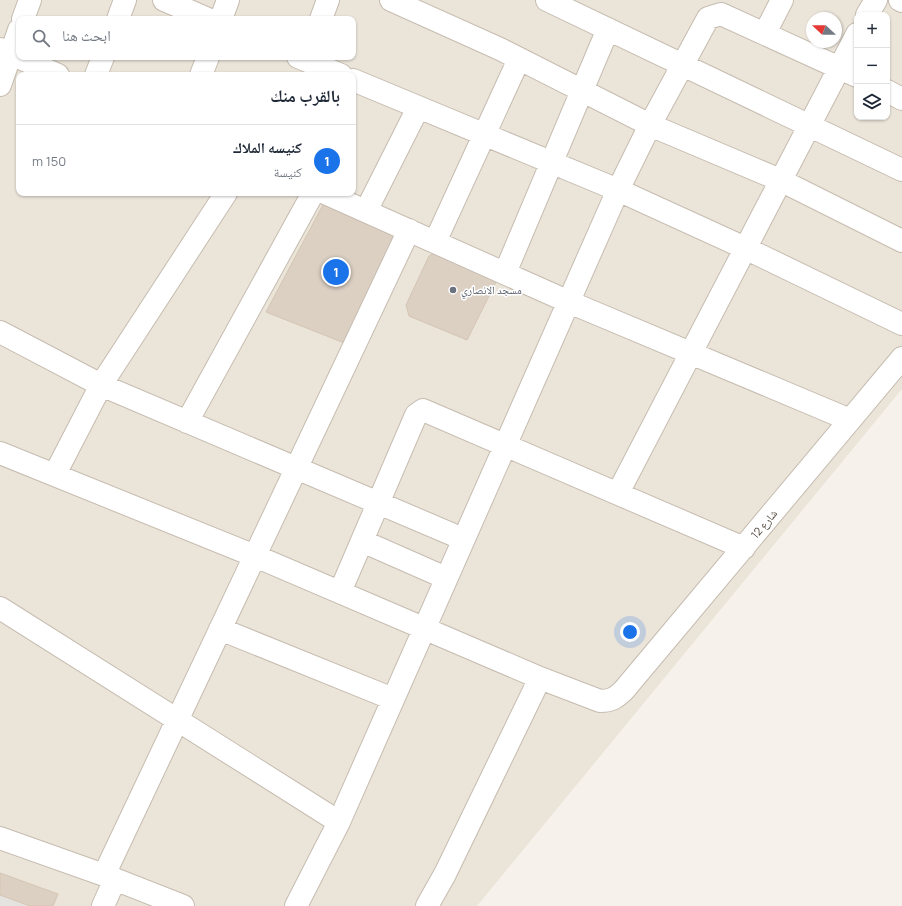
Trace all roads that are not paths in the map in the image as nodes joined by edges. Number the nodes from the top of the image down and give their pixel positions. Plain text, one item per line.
1 (30, 0) edge
2 (125, 0) edge
3 (164, 0) edge
4 (228, 0) edge
5 (328, 0) edge
6 (391, 0) edge
7 (547, 0) edge
8 (782, 0) edge
9 (876, 0) edge
10 (869, 12) edge
11 (24, 16) edge
12 (119, 16) edge
13 (201, 16) edge
14 (223, 16) edge
15 (322, 16) edge
16 (608, 29) junction
17 (765, 33) junction
18 (16, 35) edge
19 (854, 46) edge
20 (5, 52) edge
21 (16, 57) edge
22 (519, 59) junction
23 (23, 60) edge
24 (102, 60) edge
25 (207, 60) edge
26 (302, 62) edge
27 (682, 65) junction
28 (848, 71) edge
29 (51, 72) edge
30 (97, 72) edge
31 (202, 72) edge
32 (331, 72) edge
33 (356, 81) edge
34 (0, 85) edge
35 (581, 92) junction
36 (890, 92) edge
37 (902, 98) edge
38 (418, 108) junction
39 (650, 125) junction
40 (808, 125) junction
41 (484, 135) junction
42 (551, 162) junction
43 (902, 170) edge
44 (780, 180) junction
45 (618, 190) junction
46 (224, 196) edge
47 (312, 196) edge
48 (332, 196) edge
49 (366, 211) junction
50 (410, 230) junction
51 (902, 241) edge
52 (435, 242) junction
53 (745, 248) junction
54 (504, 273) junction
55 (569, 302) junction
56 (902, 324) edge
57 (0, 332) edge
58 (690, 353) junction
59 (902, 358) edge
60 (101, 385) junction
61 (850, 420) junction
62 (187, 422) junction
63 (505, 444) junction
64 (0, 453) edge
65 (296, 468) junction
66 (55, 474) junction
67 (618, 493) junction
68 (378, 503) junction
69 (463, 539) junction
70 (362, 541) junction
71 (744, 548) junction
72 (255, 556) junction
73 (446, 578) junction
74 (340, 592) junction
75 (0, 608) edge
76 (425, 627) junction
77 (220, 629) junction
78 (540, 678) junction
79 (393, 699) junction
80 (176, 721) junction
81 (339, 822) junction
82 (0, 838) edge
83 (109, 877) junction
84 (103, 906) edge
85 (183, 906) edge
86 (296, 906) edge
87 (427, 906) edge

1 - 11 street
2 - 12 street
3 - 13 street
4 - 14 street
5 - 15 street
6 - 22 street
7 - 16 street
8 - 17 street
9 - 10 street
16 - 27 street
16 - 35 street
17 - 27 street
17 - 28 street
18 - 20 street
19 - 28 street
20 - 21 street
20 - 34 street
22 - 35 street
22 - 41 street
23 - 29 street
24 - 30 street
25 - 31 street
26 - 32 street
27 - 39 street
27 - 40 street
28 - 40 street
33 - 38 street
35 - 39 street
35 - 42 street
36 - 37 street
38 - 41 street
38 - 49 street
39 - 44 street
39 - 45 street
40 - 43 street
40 - 44 street
41 - 42 street
41 - 52 street
42 - 45 street
42 - 54 street
44 - 51 street
44 - 53 street
45 - 53 street
45 - 55 street
46 - 60 street
47 - 62 street
48 - 49 street
49 - 50 street
50 - 52 street
50 - 65 street
52 - 54 street
53 - 56 street
53 - 58 street
54 - 55 street
55 - 58 street
55 - 63 street
57 - 60 street
58 - 61 street
58 - 67 street
59 - 61 street, شارع 12
60 - 62 street
60 - 66 street
61 - 71 street, شارع 12
62 - 65 street
63 - 67 street
63 - 68 street
63 - 69 street
64 - 66 street, شارع 12
65 - 68 street
65 - 72 street
66 - 72 street, شارع 12
67 - 71 street
68 - 69 street
68 - 70 street
69 - 73 street
70 - 73 street
70 - 74 street
71 - 78 street, شارع 12
72 - 74 street, شارع 12
72 - 77 street
73 - 76 street
74 - 76 street, شارع 12
75 - 80 street
76 - 78 street, شارع 12
76 - 79 street
77 - 79 street
77 - 80 street
78 - 87 street
79 - 81 street
80 - 81 street
80 - 83 street
81 - 86 street
82 - 83 street
83 - 84 street
83 - 85 street

